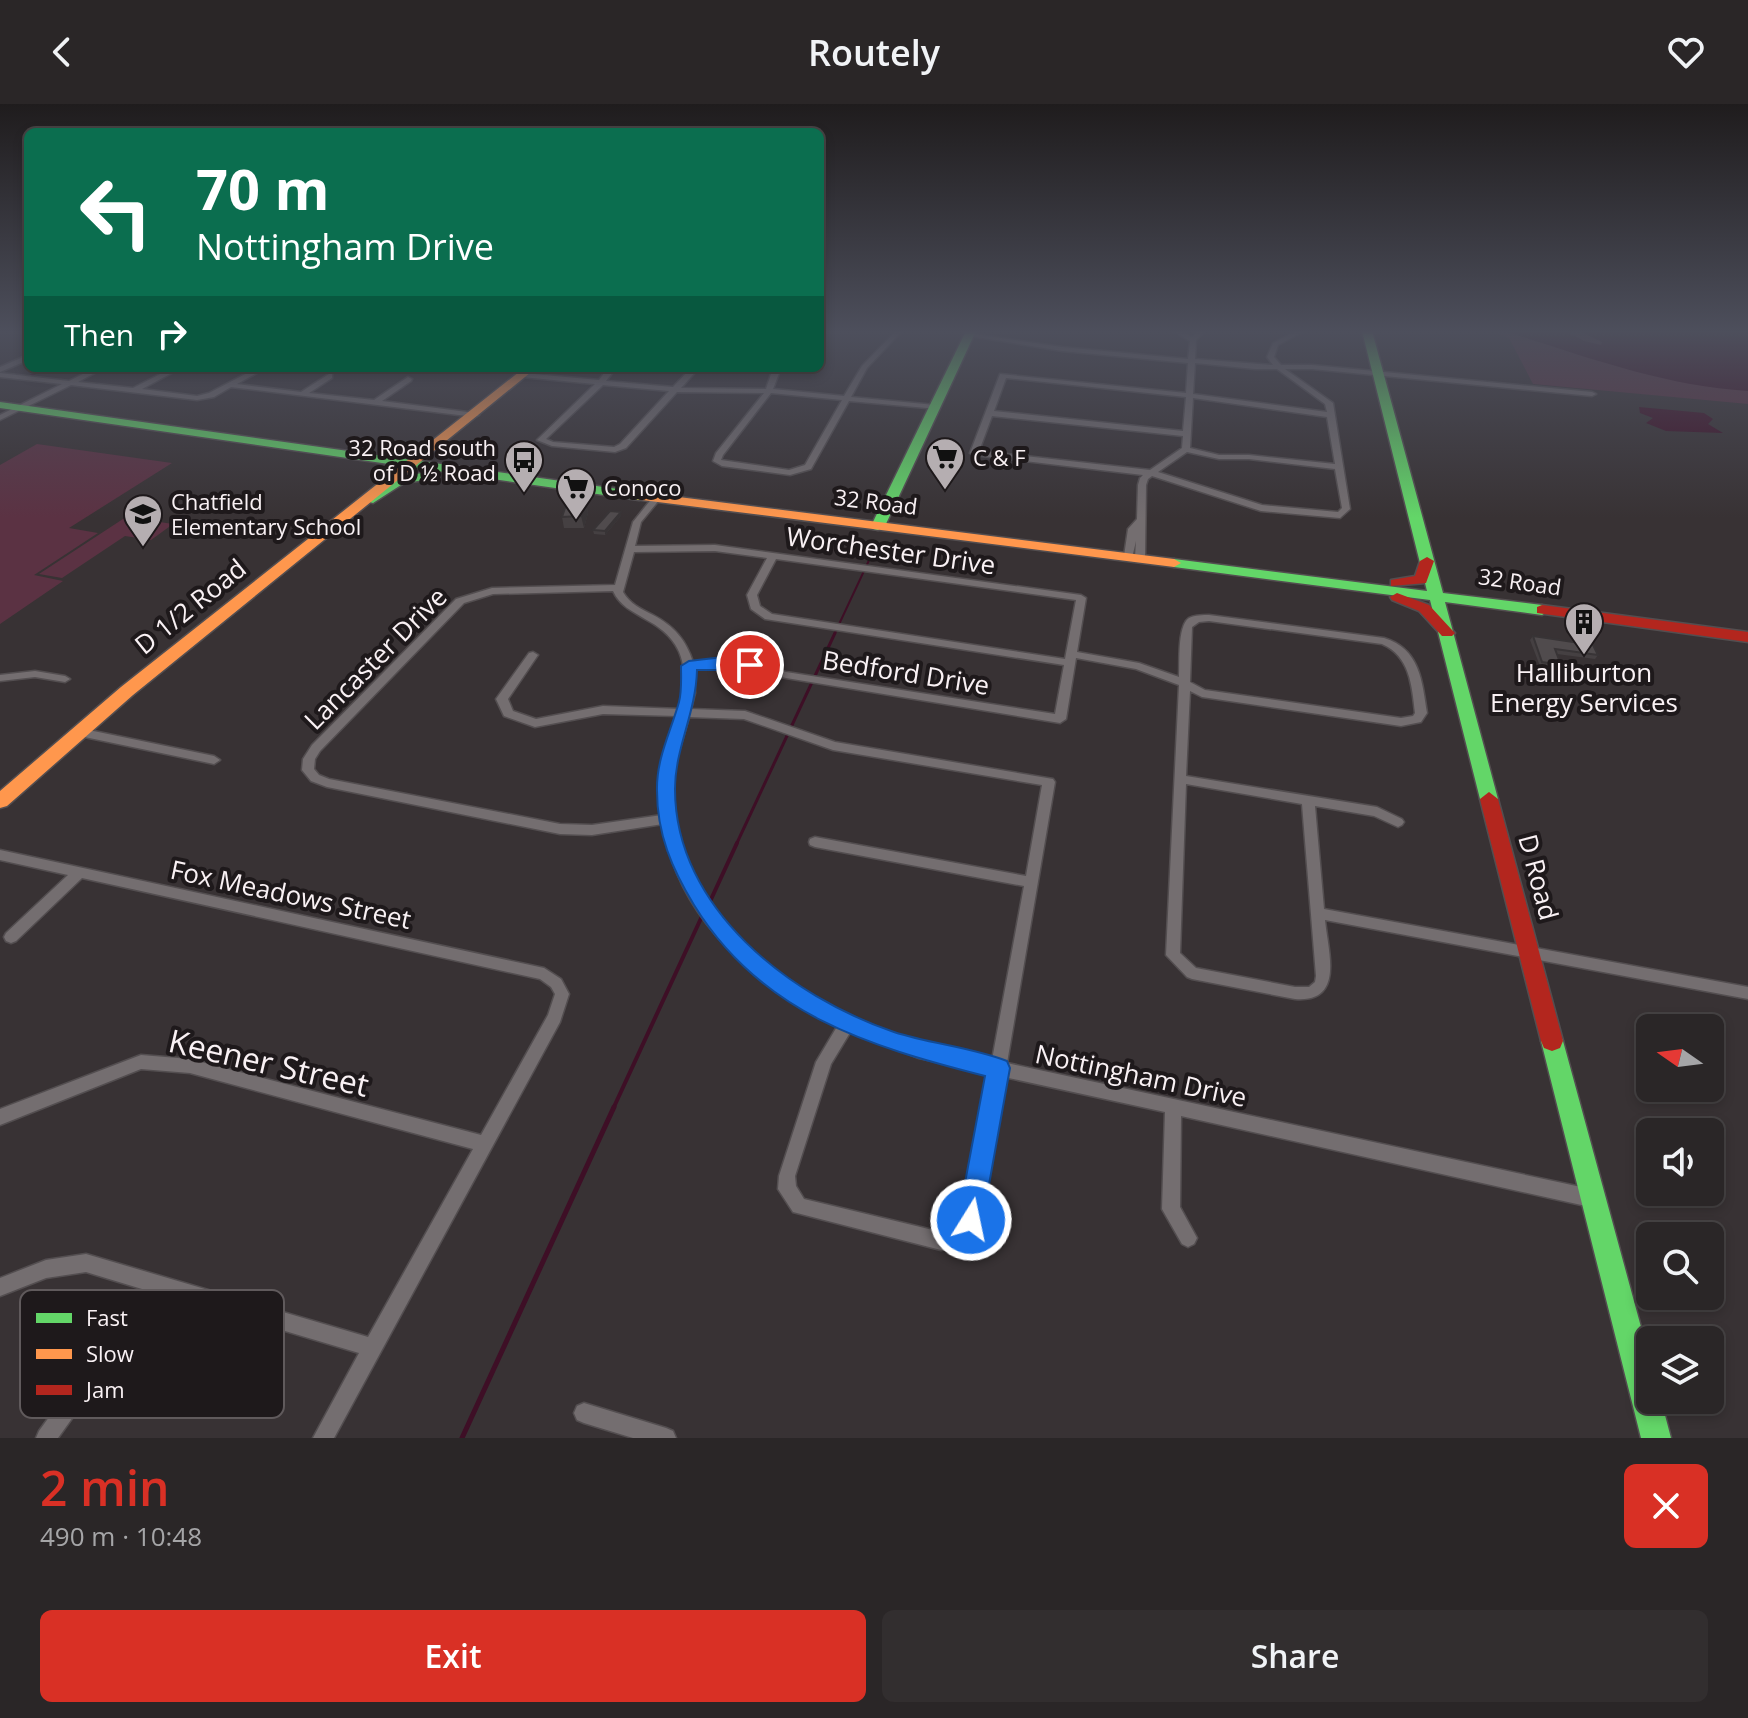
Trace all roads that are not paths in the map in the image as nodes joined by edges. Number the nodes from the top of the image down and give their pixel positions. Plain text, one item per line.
1 (51, 393) edge
2 (154, 393) edge
3 (209, 393) edge
4 (296, 393) edge
5 (388, 393) edge
6 (501, 393) edge
7 (590, 393) edge
8 (674, 393) edge
9 (767, 393) edge
10 (795, 393) edge
11 (851, 393) edge
12 (941, 393) edge
13 (996, 393) edge
14 (1173, 393) edge
15 (1318, 393) edge
16 (1383, 393) edge
17 (1584, 393) edge
18 (302, 394) joint
19 (1592, 394) dead end
20 (1190, 395) junction
21 (849, 398) junction
22 (375, 403) junction
23 (0, 405) edge
24 (935, 407) junction
25 (22, 408) junction
26 (989, 413) junction
27 (475, 415) junction
28 (1331, 415) junction
29 (0, 418) edge
30 (1188, 434) junction
31 (1186, 449) junction
32 (326, 451) junction
33 (412, 465) junction
34 (1339, 467) junction
35 (454, 471) junction
36 (1151, 473) junction
37 (385, 487) junction
38 (656, 499) junction
39 (368, 500) junction
40 (878, 526) junction
41 (630, 549) junction
42 (773, 556) junction
43 (1134, 557) junction
44 (1427, 561) junction
45 (1352, 584) junction
46 (619, 588) junction
47 (1436, 595) junction
48 (1497, 603) junction
49 (1447, 633) junction
50 (1748, 637) edge
51 (533, 655) dead end
52 (1071, 658) junction
53 (689, 666) junction
54 (0, 678) edge
55 (65, 679) dead end
56 (1185, 682) junction
57 (685, 712) junction
58 (79, 732) junction
59 (214, 760) dead end
60 (1180, 779) junction
61 (1308, 800) junction
62 (0, 801) edge
63 (668, 819) junction
64 (1398, 822) dead end
65 (815, 842) dead end
66 (0, 855) edge
67 (79, 873) junction
68 (1030, 882) junction
69 (1318, 913) junction
70 (11, 937) dead end
71 (1531, 951) junction
72 (1748, 993) edge
73 (847, 1024) junction
74 (998, 1068) junction
75 (1173, 1107) junction
76 (0, 1117) edge
77 (484, 1144) junction
78 (1595, 1199) junction
79 (1188, 1238) dead end
80 (157, 1284) junction
81 (0, 1287) edge
82 (153, 1290) edge
83 (177, 1290) edge
84 (284, 1322) edge
85 (373, 1348) junction
86 (584, 1413) dead end
87 (60, 1418) edge
88 (46, 1438) edge
89 (323, 1438) edge
90 (666, 1438) edge
91 (1656, 1438) edge

1 - 25 street
2 - 3 street
4 - 18 street
5 - 22 street
6 - 27 main road, D 1/2 Road
7 - 8 street
9 - 21 street
10 - 21 street
11 - 21 street
12 - 24 main road
13 - 26 street
14 - 20 street
15 - 28 street
16 - 44 main road, D Road
17 - 19 street
18 - 22 street
20 - 28 street
20 - 30 street
21 - 24 street
22 - 27 street
23 - 25 main road, 32 Road
24 - 40 main road
25 - 29 street
25 - 32 main road, 32 Road
26 - 30 street
26 - 36 street
27 - 33 main road, D 1/2 Road
28 - 34 street
30 - 31 street
31 - 34 street
31 - 36 street
32 - 33 main road, 32 Road
32 - 37 main road
33 - 35 main road, 32 Road
33 - 37 main road, D 1/2 Road
34 - 36 street
35 - 38 main road, 32 Road
35 - 39 main road
36 - 43 street
37 - 39 main road, D 1/2 Road
38 - 40 main road, 32 Road
38 - 41 street
39 - 58 main road, D 1/2 Road
40 - 43 main road, 32 Road
41 - 42 street, Worchester Drive
41 - 46 street
42 - 52 street, Worchester Drive
42 - 52 street
43 - 45 main road, 32 Road
44 - 45 main road
44 - 47 main road, D Road
45 - 47 main road, 32 Road
45 - 49 main road
46 - 53 street
46 - 63 street, Lancaster Drive
47 - 48 main road, 32 Road
47 - 49 main road, D Road
48 - 49 main road
48 - 50 main road, 32 Road
49 - 71 main road, D Road
51 - 57 street
52 - 53 street, Bedford Drive
52 - 56 street
53 - 57 street, Nottingham Drive
54 - 55 street
56 - 56 street
56 - 60 street
57 - 63 street, Nottingham Drive
57 - 68 street
58 - 59 street
58 - 62 main road, D 1/2 Road
60 - 61 street
60 - 69 street
61 - 64 street
61 - 69 street
63 - 73 street, Nottingham Drive
65 - 68 street
66 - 67 street, Fox Meadows Street
67 - 70 street
67 - 77 street, Fox Meadows Street
68 - 74 street
69 - 71 street
71 - 72 street
71 - 78 main road, D Road
73 - 74 street, Nottingham Drive
73 - 74 street
74 - 75 street, Nottingham Drive
75 - 78 street, Nottingham Drive
75 - 79 street
76 - 77 street, Keener Street
77 - 85 street
78 - 91 main road, D Road
80 - 81 street
80 - 82 street
80 - 83 street
84 - 85 street
85 - 89 street
86 - 90 street
87 - 88 street

